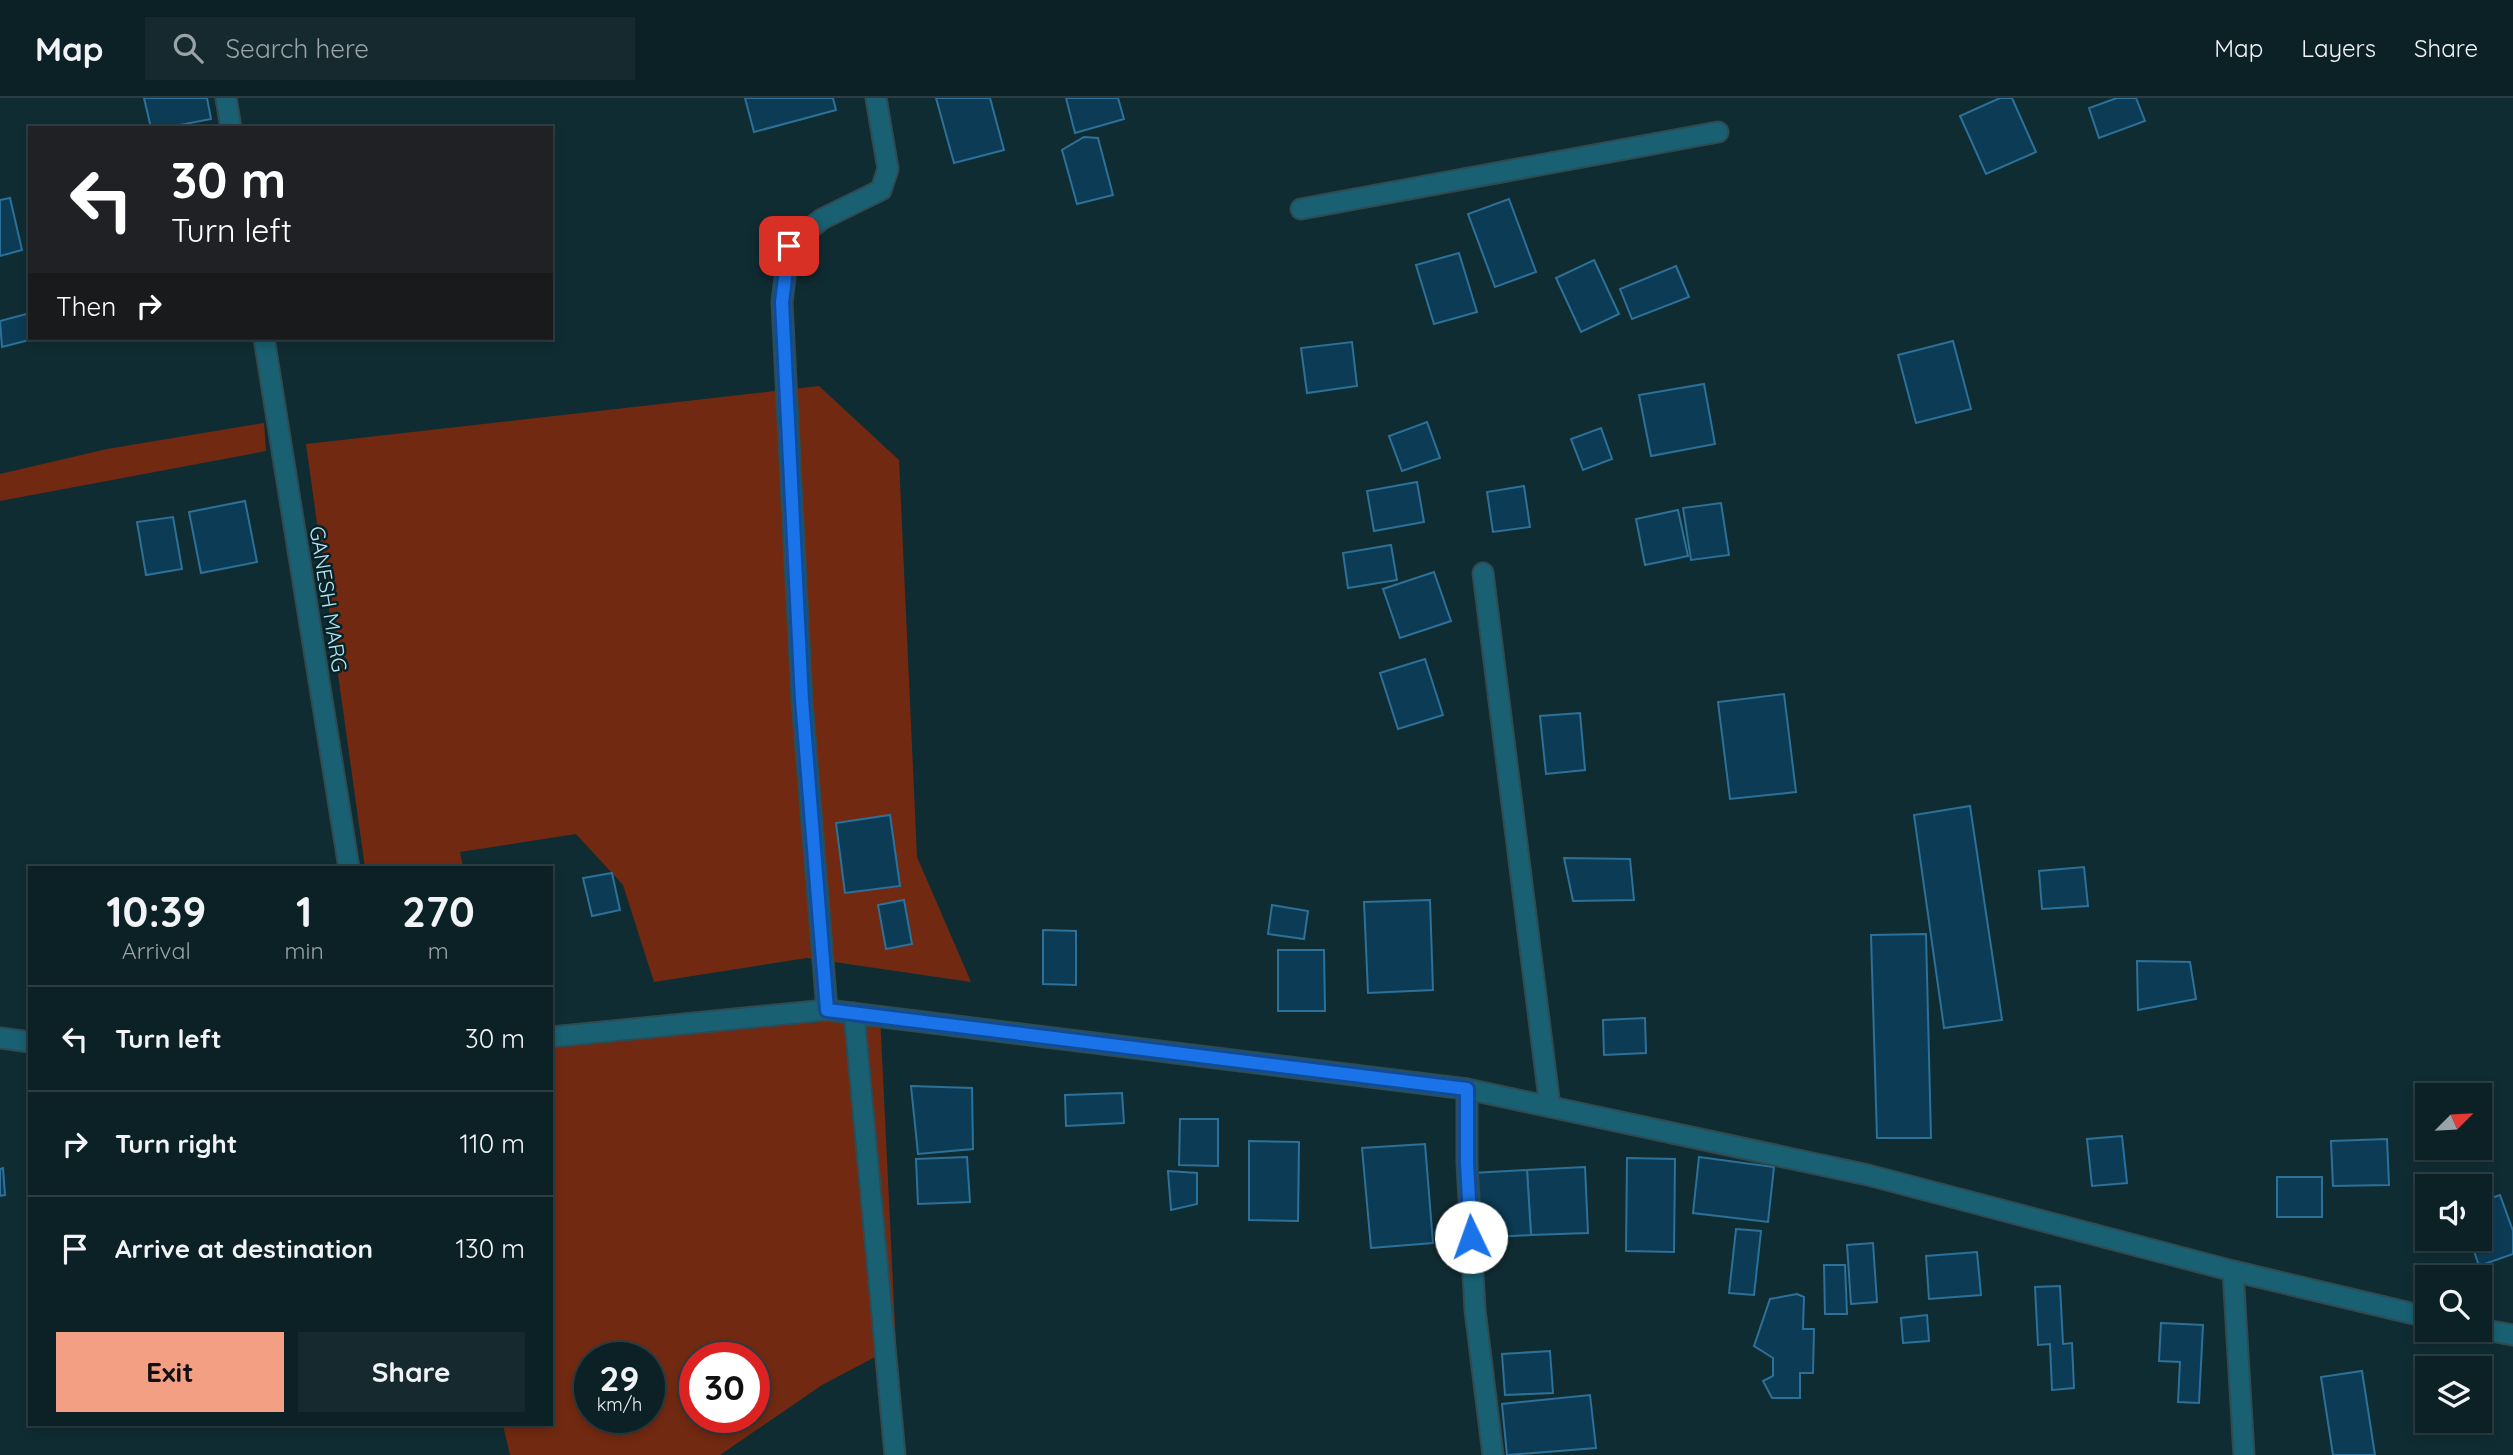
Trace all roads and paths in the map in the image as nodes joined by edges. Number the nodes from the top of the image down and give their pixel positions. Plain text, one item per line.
1 (226, 98) edge
2 (876, 98) edge
3 (231, 126) edge
4 (1718, 132) dead end
5 (1301, 209) dead end
6 (264, 340) edge
7 (1483, 573) dead end
8 (349, 866) edge
9 (827, 1010) junction
10 (855, 1013) junction
11 (553, 1037) edge
12 (0, 1038) edge
13 (28, 1042) edge
14 (1467, 1089) junction
15 (1550, 1107) junction
16 (2233, 1271) junction
17 (2415, 1314) edge
18 (2492, 1331) edge
19 (2513, 1335) edge
20 (895, 1455) edge
21 (1493, 1455) edge
22 (2244, 1455) edge

1 - 3 street
2 - 9 street
4 - 5 street
6 - 8 street, GANESH MARG
7 - 15 street
9 - 10 street
9 - 11 street
10 - 14 street
10 - 20 street
12 - 13 street
14 - 15 street
14 - 21 street
15 - 16 street
16 - 17 street
16 - 22 street
18 - 19 street

